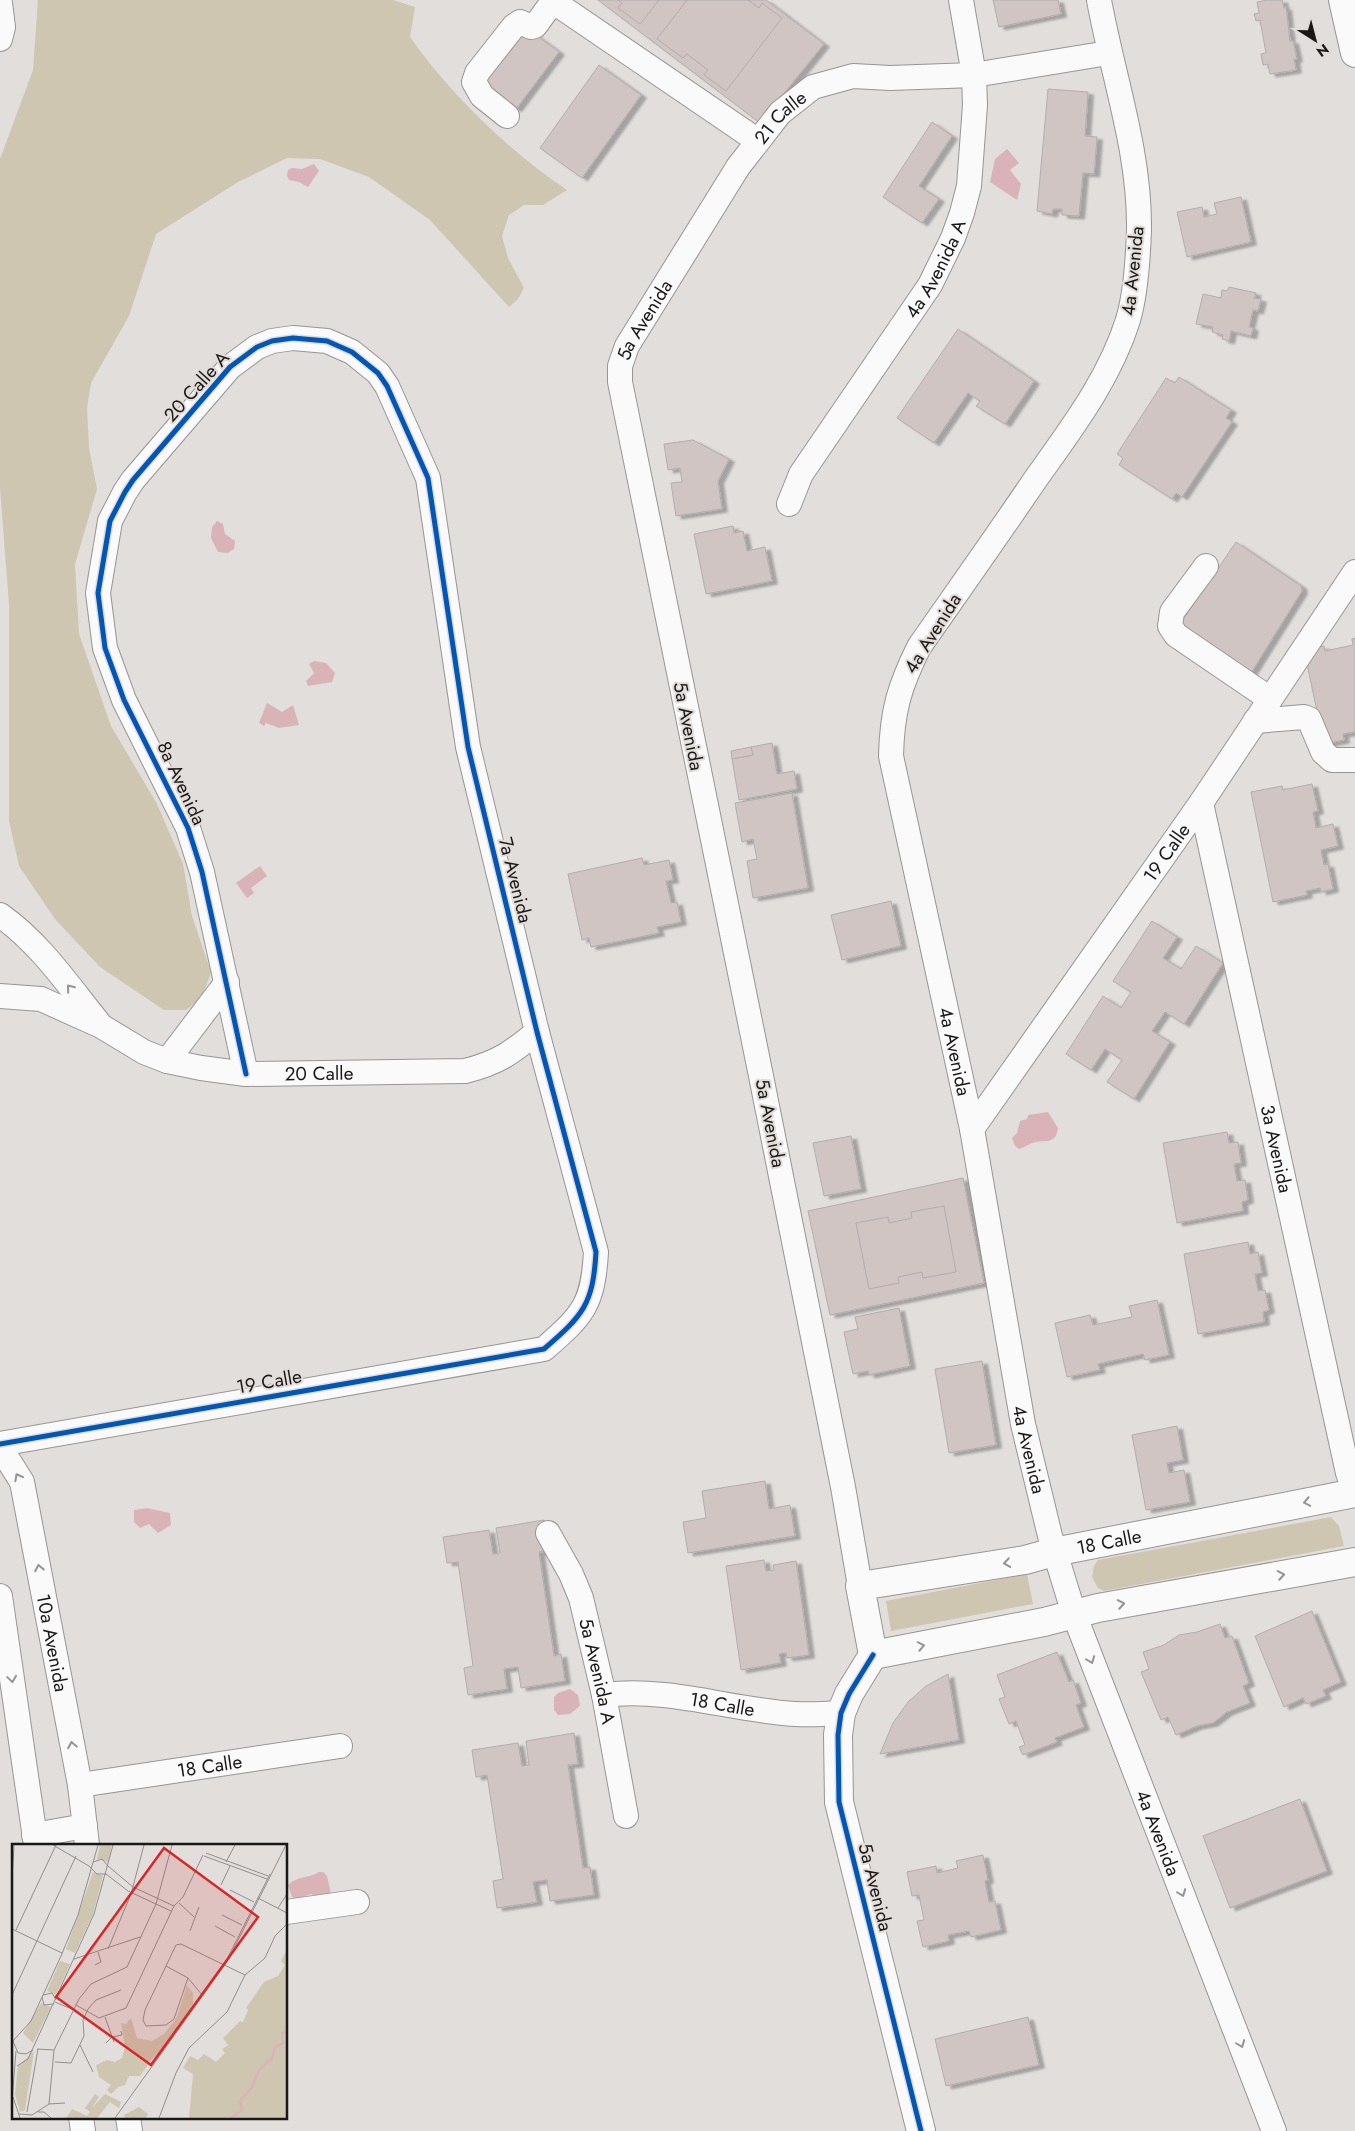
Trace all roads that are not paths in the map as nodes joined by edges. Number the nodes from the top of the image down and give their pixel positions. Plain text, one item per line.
1 (961, 0) edge
2 (1099, 0) edge
3 (1343, 0) edge
4 (553, 1) edge
5 (0, 3) edge
6 (0, 40) edge
7 (1108, 53) junction
8 (1355, 53) edge
9 (974, 74) junction
10 (507, 116) dead end
11 (758, 141) junction
12 (395, 401) joint
13 (789, 504) dead end
14 (107, 538) joint
15 (1206, 566) dead end
16 (1355, 572) edge
17 (1270, 700) junction
18 (1255, 722) junction
19 (1355, 760) edge
20 (1201, 803) junction
21 (0, 915) edge
22 (227, 982) junction
23 (0, 996) edge
24 (101, 1026) junction
25 (537, 1032) junction
26 (167, 1061) junction
27 (246, 1074) junction
28 (972, 1129) junction
29 (544, 1349) joint
30 (0, 1445) edge
31 (1355, 1493) edge
32 (548, 1533) dead end
33 (1054, 1552) junction
34 (1355, 1562) edge
35 (860, 1586) junction
36 (0, 1596) edge
37 (1074, 1614) junction
38 (873, 1655) junction
39 (604, 1695) junction
40 (841, 1713) junction
41 (340, 1746) dead end
42 (80, 1785) junction
43 (626, 1816) dead end
44 (86, 1835) edge
45 (35, 1840) edge
46 (357, 1902) dead end
47 (288, 1912) edge
48 (81, 2118) edge
49 (128, 2118) edge
50 (83, 2131) edge
51 (130, 2131) edge
52 (920, 2131) edge
53 (1274, 2131) edge

1 - 9 street, 4a Avenida A
2 - 7 street, 4a Avenida
3 - 8 street
4 - 10 street
4 - 11 street, 21 Calle
5 - 6 street
7 - 9 street, 21 Calle
7 - 28 street, 4a Avenida
9 - 11 street, 21 Calle
9 - 13 street, 4a Avenida A
11 - 35 street, 5a Avenida
12 - 14 street, 20 Calle A
12 - 25 street, 7a Avenida
14 - 22 street, 8a Avenida
15 - 17 street
16 - 17 street, 19 Calle
17 - 18 street, 19 Calle
18 - 19 street
18 - 20 street, 19 Calle
20 - 28 street, 19 Calle
20 - 31 street, 3a Avenida
24 -> 21 street, 20 Calle
22 - 26 street
22 - 27 street, 8a Avenida
23 - 24 street, 20 Calle
24 - 26 street, 20 Calle
25 - 27 street, 20 Calle
25 - 29 street, 7a Avenida
26 - 27 street, 20 Calle
28 - 33 street, 4a Avenida
29 - 30 street, 19 Calle
42 -> 30 street, 10a Avenida
31 -> 33 street, 18 Calle
32 - 39 street, 5a Avenida A
33 -> 35 street, 18 Calle
33 - 37 street, 4a Avenida
37 -> 34 street
35 - 38 street, 5a Avenida
36 -> 45 street
38 -> 37 street
37 -> 53 street, 4a Avenida
38 - 40 street, 5a Avenida
39 - 40 street, 18 Calle
39 - 43 street, 5a Avenida A
40 - 52 street, 5a Avenida
41 - 42 street, 18 Calle
42 - 44 street, 10a Avenida
44 - 45 street
46 - 47 street
48 - 50 street
49 - 51 street

